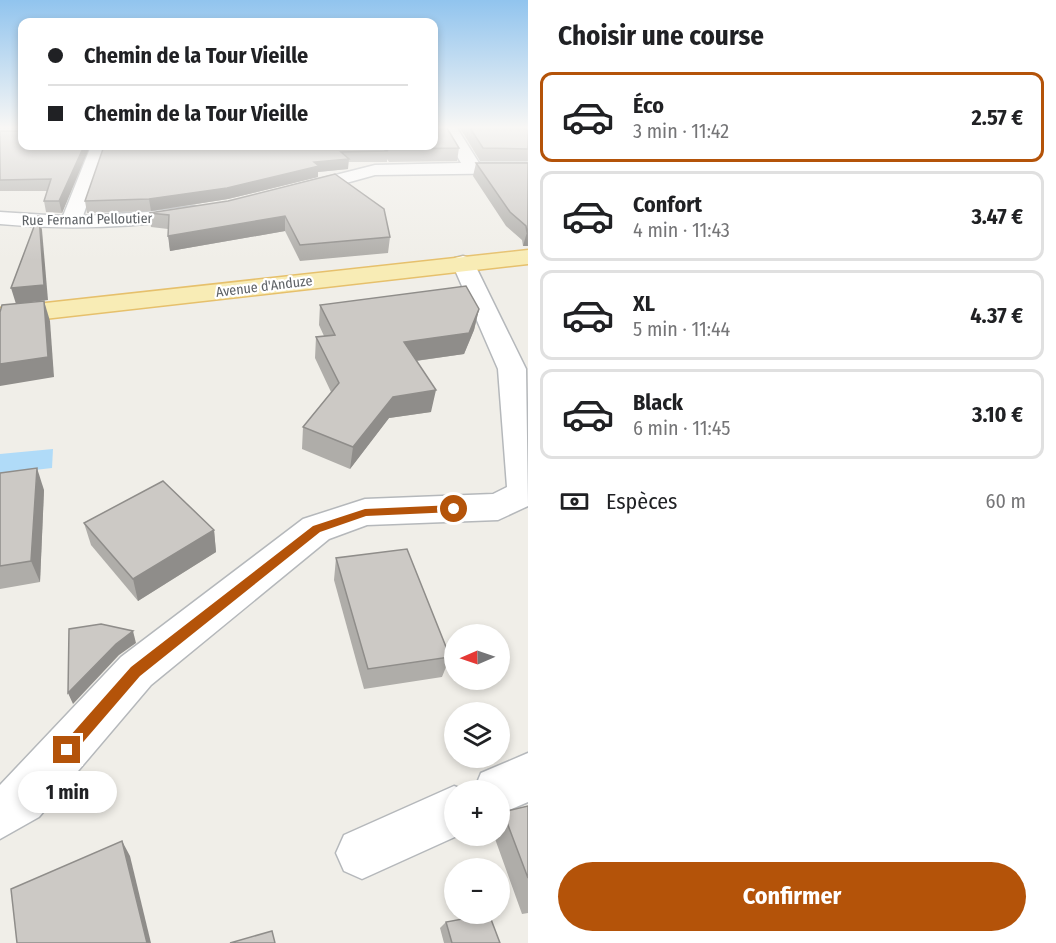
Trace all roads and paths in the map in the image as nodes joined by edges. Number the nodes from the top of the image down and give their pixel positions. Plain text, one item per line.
1 (89, 172) edge
2 (367, 172) edge
3 (286, 193) edge
4 (217, 208) edge
5 (0, 218) edge
6 (71, 222) junction
7 (528, 257) edge
8 (463, 263) junction
9 (0, 316) edge
10 (526, 498) edge
11 (528, 777) edge
12 (510, 785) edge
13 (0, 814) edge
14 (444, 816) edge
15 (362, 854) dead end

1 - 6 street
2 - 3 street
4 - 6 street, Rue Fernand Pelloutier
5 - 6 street, Rue Fernand Pelloutier
7 - 8 main road, Avenue d'Anduze
8 - 9 main road, Avenue d'Anduze
8 - 10 street
10 - 13 street
11 - 12 street
14 - 15 street

